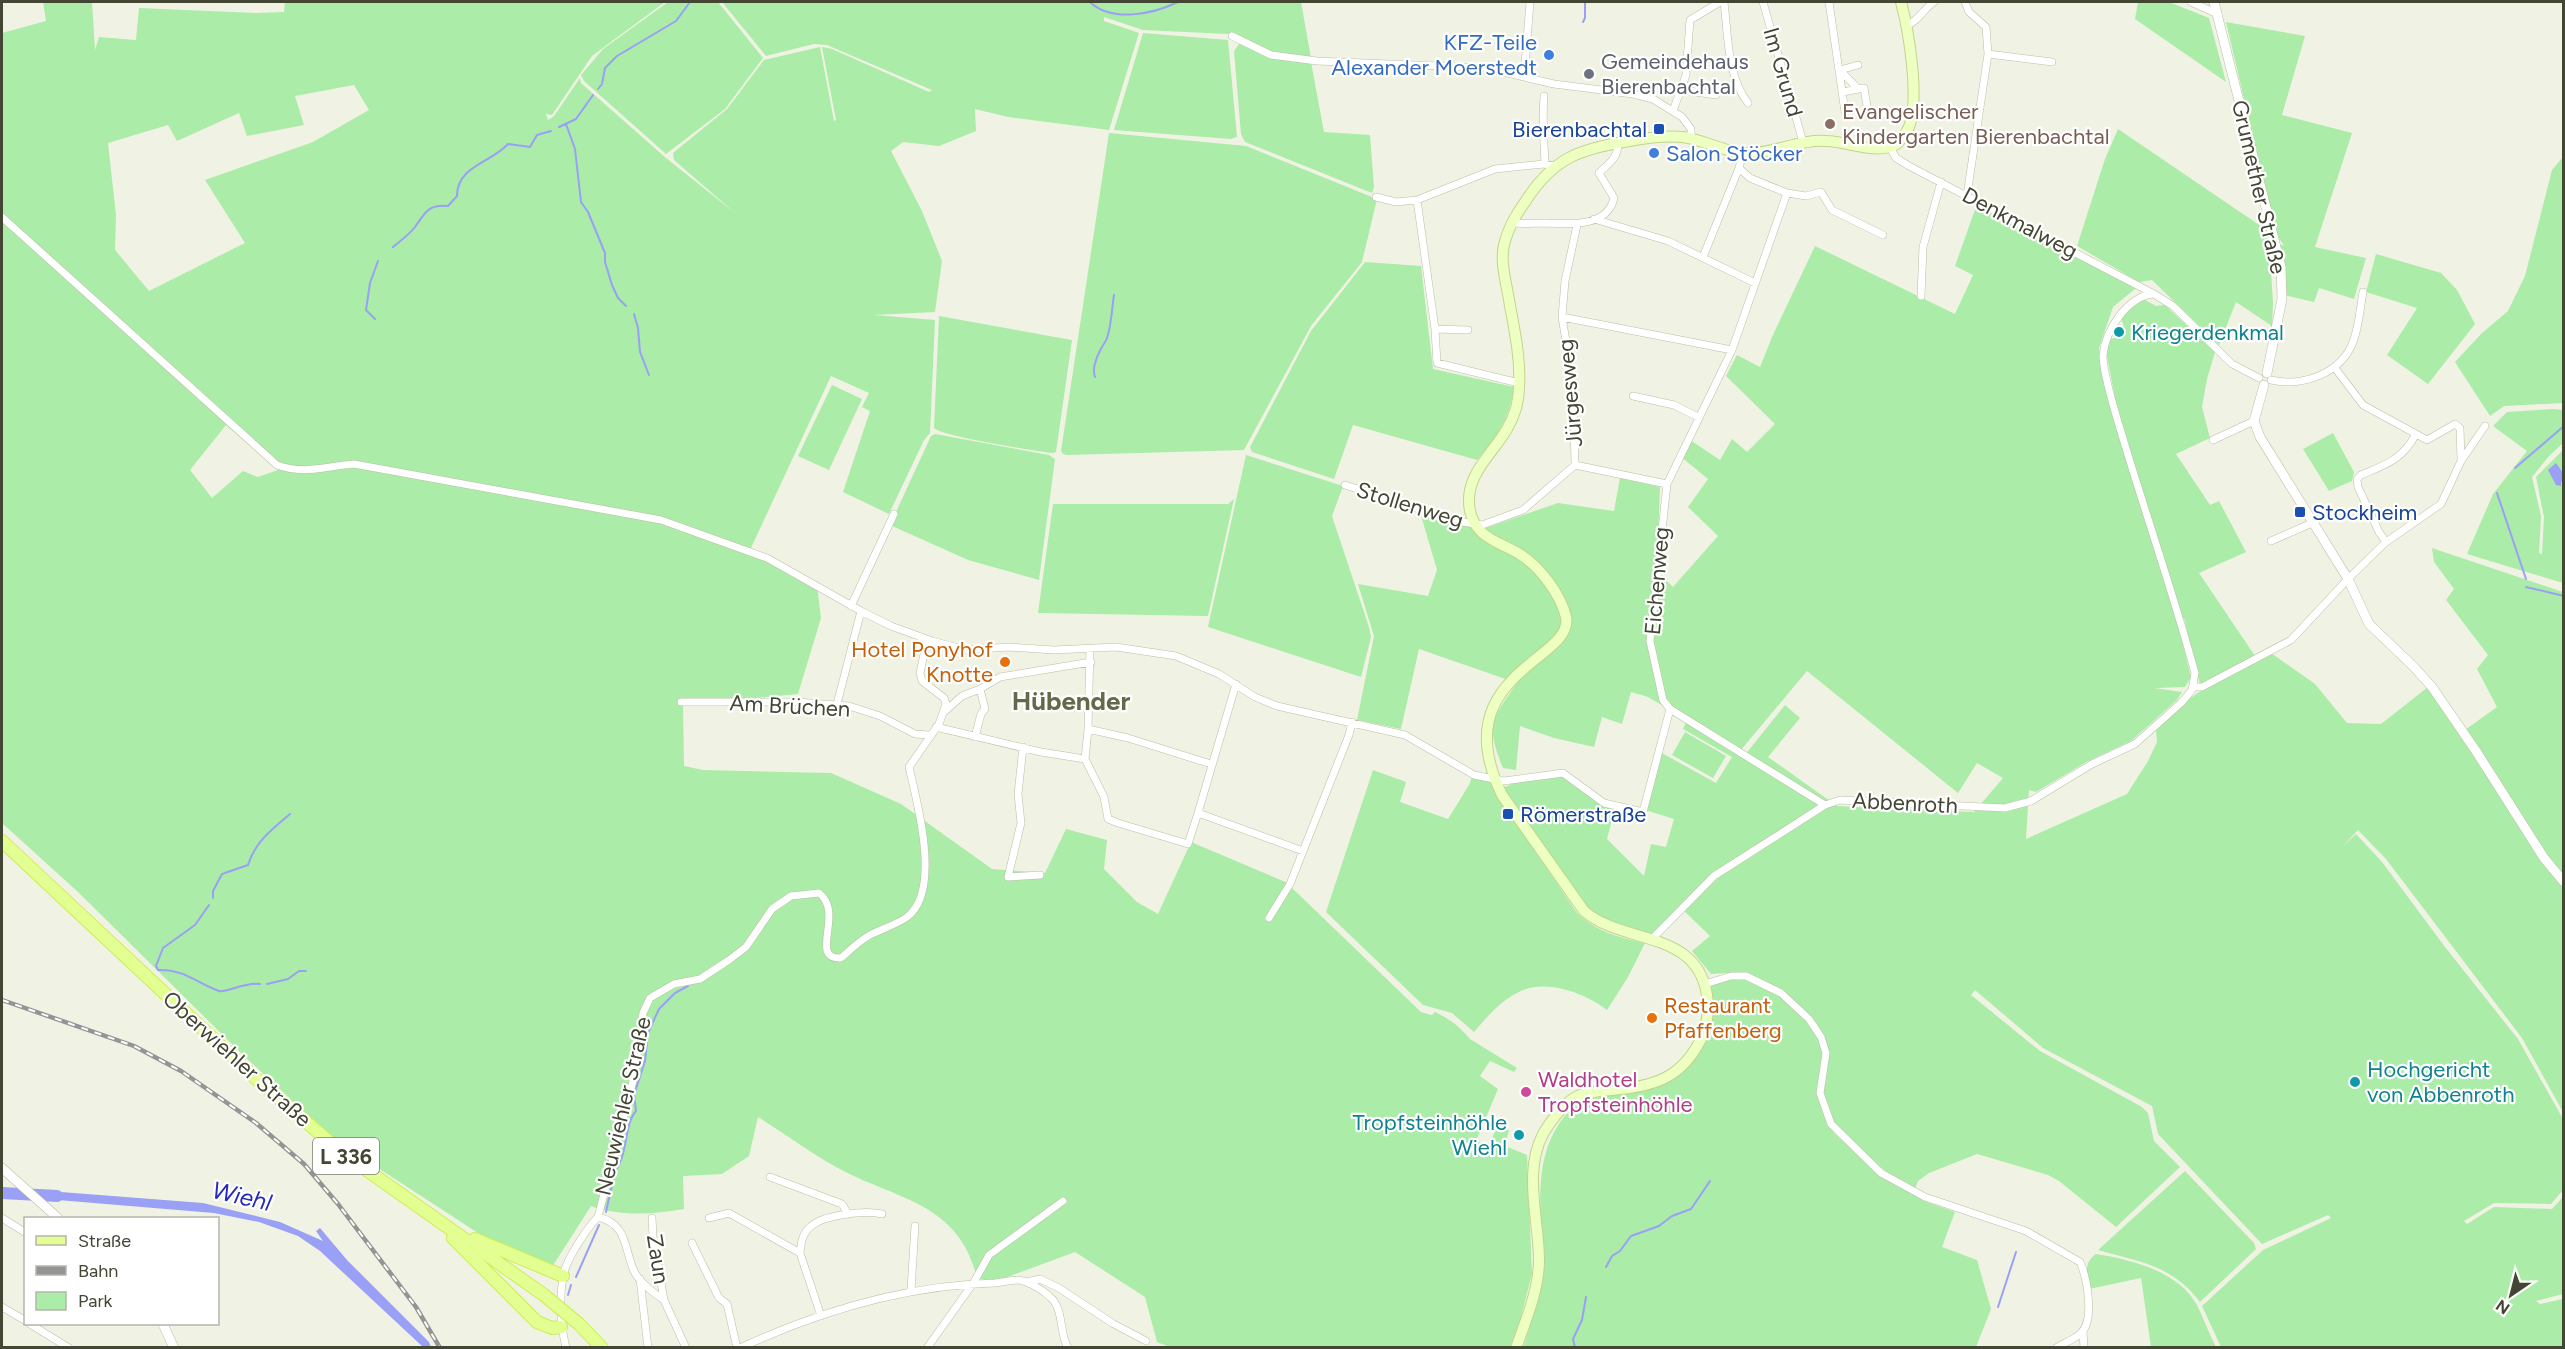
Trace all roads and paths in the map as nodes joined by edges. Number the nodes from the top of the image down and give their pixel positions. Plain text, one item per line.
1 (1530, 2) edge
2 (1722, 2) edge
3 (1763, 2) edge
4 (1829, 2) edge
5 (1901, 2) edge
6 (1934, 2) edge
7 (1965, 2) edge
8 (2192, 2) edge
9 (2214, 2) edge
10 (2218, 14) junction
11 (1907, 26) junction
12 (1232, 36) dead end
13 (1988, 54) junction
14 (2052, 62) dead end
15 (1858, 65) dead end
16 (1840, 70) junction
17 (1524, 77) junction
18 (1858, 89) junction
19 (1682, 90) junction
20 (1843, 92) junction
21 (1716, 95) dead end
22 (1544, 96) dead end
23 (1749, 103) dead end
24 (1673, 111) junction
25 (1845, 112) dead end
26 (1895, 113) dead end
27 (1691, 138) junction
28 (1803, 142) junction
29 (1617, 143) junction
30 (1890, 147) junction
31 (1743, 153) junction
32 (1550, 165) junction
33 (1739, 168) junction
34 (1941, 182) junction
35 (1787, 193) junction
36 (1967, 195) junction
37 (1376, 197) dead end
38 (1418, 200) junction
39 (2, 217) edge
40 (1594, 219) junction
41 (1513, 223) junction
42 (1577, 225) junction
43 (1883, 235) dead end
44 (1703, 258) junction
45 (1755, 283) junction
46 (2363, 292) dead end
47 (2154, 294) junction
48 (1921, 296) dead end
49 (1562, 317) junction
50 (1435, 329) junction
51 (1468, 330) dead end
52 (1732, 350) junction
53 (2335, 368) junction
54 (2265, 379) junction
55 (1519, 383) junction
56 (1632, 396) dead end
57 (1698, 417) junction
58 (2254, 421) junction
59 (2485, 426) dead end
60 (2416, 434) junction
61 (2213, 440) dead end
62 (2461, 461) junction
63 (1575, 465) junction
64 (1667, 484) junction
65 (1345, 485) dead end
66 (894, 514) dead end
67 (2312, 523) junction
68 (1476, 524) junction
69 (2271, 541) dead end
70 (2386, 542) junction
71 (2348, 579) junction
72 (851, 606) junction
73 (861, 611) junction
74 (927, 640) junction
75 (1090, 649) junction
76 (1091, 662) junction
77 (1236, 684) junction
78 (2193, 687) junction
79 (980, 689) junction
80 (681, 702) dead end
81 (837, 704) junction
82 (1670, 709) junction
83 (944, 712) junction
84 (1352, 722) junction
85 (936, 727) junction
86 (1088, 729) junction
87 (929, 735) junction
88 (975, 737) junction
89 (1023, 747) junction
90 (1085, 759) junction
91 (1211, 764) junction
92 (1495, 781) junction
93 (1825, 805) junction
94 (1198, 813) junction
95 (2, 841) edge
96 (1303, 851) junction
97 (1040, 875) dead end
98 (2564, 882) edge
99 (1269, 918) dead end
100 (1652, 939) junction
101 (1705, 984) junction
102 (2, 1168) edge
103 (770, 1177) dead end
104 (1063, 1201) dead end
105 (412, 1202) junction
106 (848, 1214) junction
107 (882, 1214) dead end
108 (598, 1216) junction
109 (57, 1217) edge
110 (2, 1218) edge
111 (652, 1218) dead end
112 (709, 1218) dead end
113 (915, 1226) dead end
114 (24, 1232) edge
115 (457, 1232) junction
116 (692, 1243) dead end
117 (800, 1253) junction
118 (563, 1276) junction
119 (640, 1279) junction
120 (974, 1282) junction
121 (1026, 1282) junction
122 (911, 1290) junction
123 (664, 1300) junction
124 (2, 1306) edge
125 (820, 1316) junction
126 (24, 1320) edge
127 (33, 1325) edge
128 (165, 1325) edge
129 (561, 1327) junction
130 (2083, 1332) junction
131 (1146, 1341) dead end
132 (69, 1347) edge
133 (174, 1347) edge
134 (566, 1347) edge
135 (602, 1347) edge
136 (648, 1347) edge
137 (686, 1347) edge
138 (738, 1347) edge
139 (927, 1347) edge
140 (1068, 1347) edge
141 (1516, 1347) edge
142 (2056, 1347) edge
143 (2084, 1347) edge

1 - 17 street
2 - 19 street
2 - 23 street, Im Grund
3 - 28 street, Im Grund
4 - 16 street
5 - 11 main road
6 - 11 street
7 - 13 street
8 - 10 street
9 - 10 street, Grumether Straße
10 - 54 street, Grumether Straße
11 - 30 main road
12 - 17 street
13 - 14 street
13 - 36 street
15 - 16 street
16 - 18 street
16 - 20 street
17 - 24 street
18 - 20 street
18 - 26 street
19 - 21 street
19 - 24 street
20 - 25 street
22 - 32 street
24 - 27 street
27 - 29 main road
27 - 31 main road
28 - 30 main road
28 - 31 main road
29 - 32 main road
29 - 40 street
30 - 34 street, Denkmalweg
31 - 33 street
32 - 38 street
32 - 41 main road
33 - 35 street
33 - 44 street
34 - 36 street, Denkmalweg
34 - 48 street
35 - 43 street
35 - 45 street, Eichenweg
36 - 47 street, Denkmalweg
37 - 38 street
38 - 50 street
39 - 72 street
40 - 42 street
40 - 44 street
41 - 42 street
41 - 55 main road
42 - 49 street, Jürgesweg
44 - 45 street
45 - 52 street, Eichenweg
46 - 53 street
47 - 54 street, Denkmalweg
47 - 78 street
49 - 52 street
49 - 63 street, Jürgesweg
50 - 51 street
50 - 55 street
52 - 57 street, Eichenweg
53 - 54 street
53 - 60 street
54 - 58 street, Grumether Straße
55 - 68 main road
56 - 57 street
57 - 64 street, Eichenweg
58 - 61 street
58 - 67 street
59 - 62 street
60 - 62 street
60 - 70 street
62 - 70 street
63 - 64 street
63 - 68 street, Jürgesweg
64 - 82 street, Eichenweg
65 - 68 street, Stollenweg
66 - 72 street
67 - 69 street
67 - 71 street
68 - 92 main road
70 - 71 street
71 - 78 street
71 - 98 street
72 - 73 street
73 - 74 street
73 - 81 street
74 - 75 street
74 - 83 street
75 - 76 street
75 - 77 street
76 - 79 street
76 - 86 street
77 - 84 street
77 - 91 street
78 - 93 street, Abbenroth
79 - 83 street
79 - 88 street
80 - 81 street, Am Brüchen
81 - 87 street, Am Brüchen
82 - 92 street
82 - 93 street
83 - 85 street
84 - 92 street
84 - 96 street
85 - 87 street
85 - 88 street
86 - 90 street
86 - 91 street
87 - 108 street, Neuwiehler Straße
88 - 89 street
89 - 90 street
89 - 97 street
90 - 94 street
91 - 94 street
92 - 100 main road
93 - 100 street, Abbenroth
94 - 96 street
95 - 105 main road, Oberwiehler Straße / L 336
96 - 99 street
100 - 101 main road
101 - 130 street
101 - 141 main road
102 - 109 street
103 - 106 street
104 - 120 street
105 - 115 main road, Oberwiehler Straße / L 336
105 - 129 main road, L 336
106 - 107 street
106 - 117 street
108 - 118 street, Neuwiehler Straße
108 - 119 street, Zaun
110 - 114 street
111 - 123 street, Zaun
112 - 117 street
113 - 122 street
115 - 118 main road, L 336
115 - 135 main road, Oberwiehler Straße / L 336, bridge
116 - 138 street
117 - 125 street
118 - 129 street, Neuwiehler Straße
119 - 123 street, Zaun
119 - 136 street, Zaun
120 - 121 street
120 - 122 street
120 - 139 street
121 - 131 street
121 - 140 street
122 - 125 street
123 - 137 street, Zaun
124 - 126 street
125 - 138 street
127 - 132 street
128 - 133 street
129 - 134 street, Neuwiehler Straße
130 - 142 street
130 - 143 street

